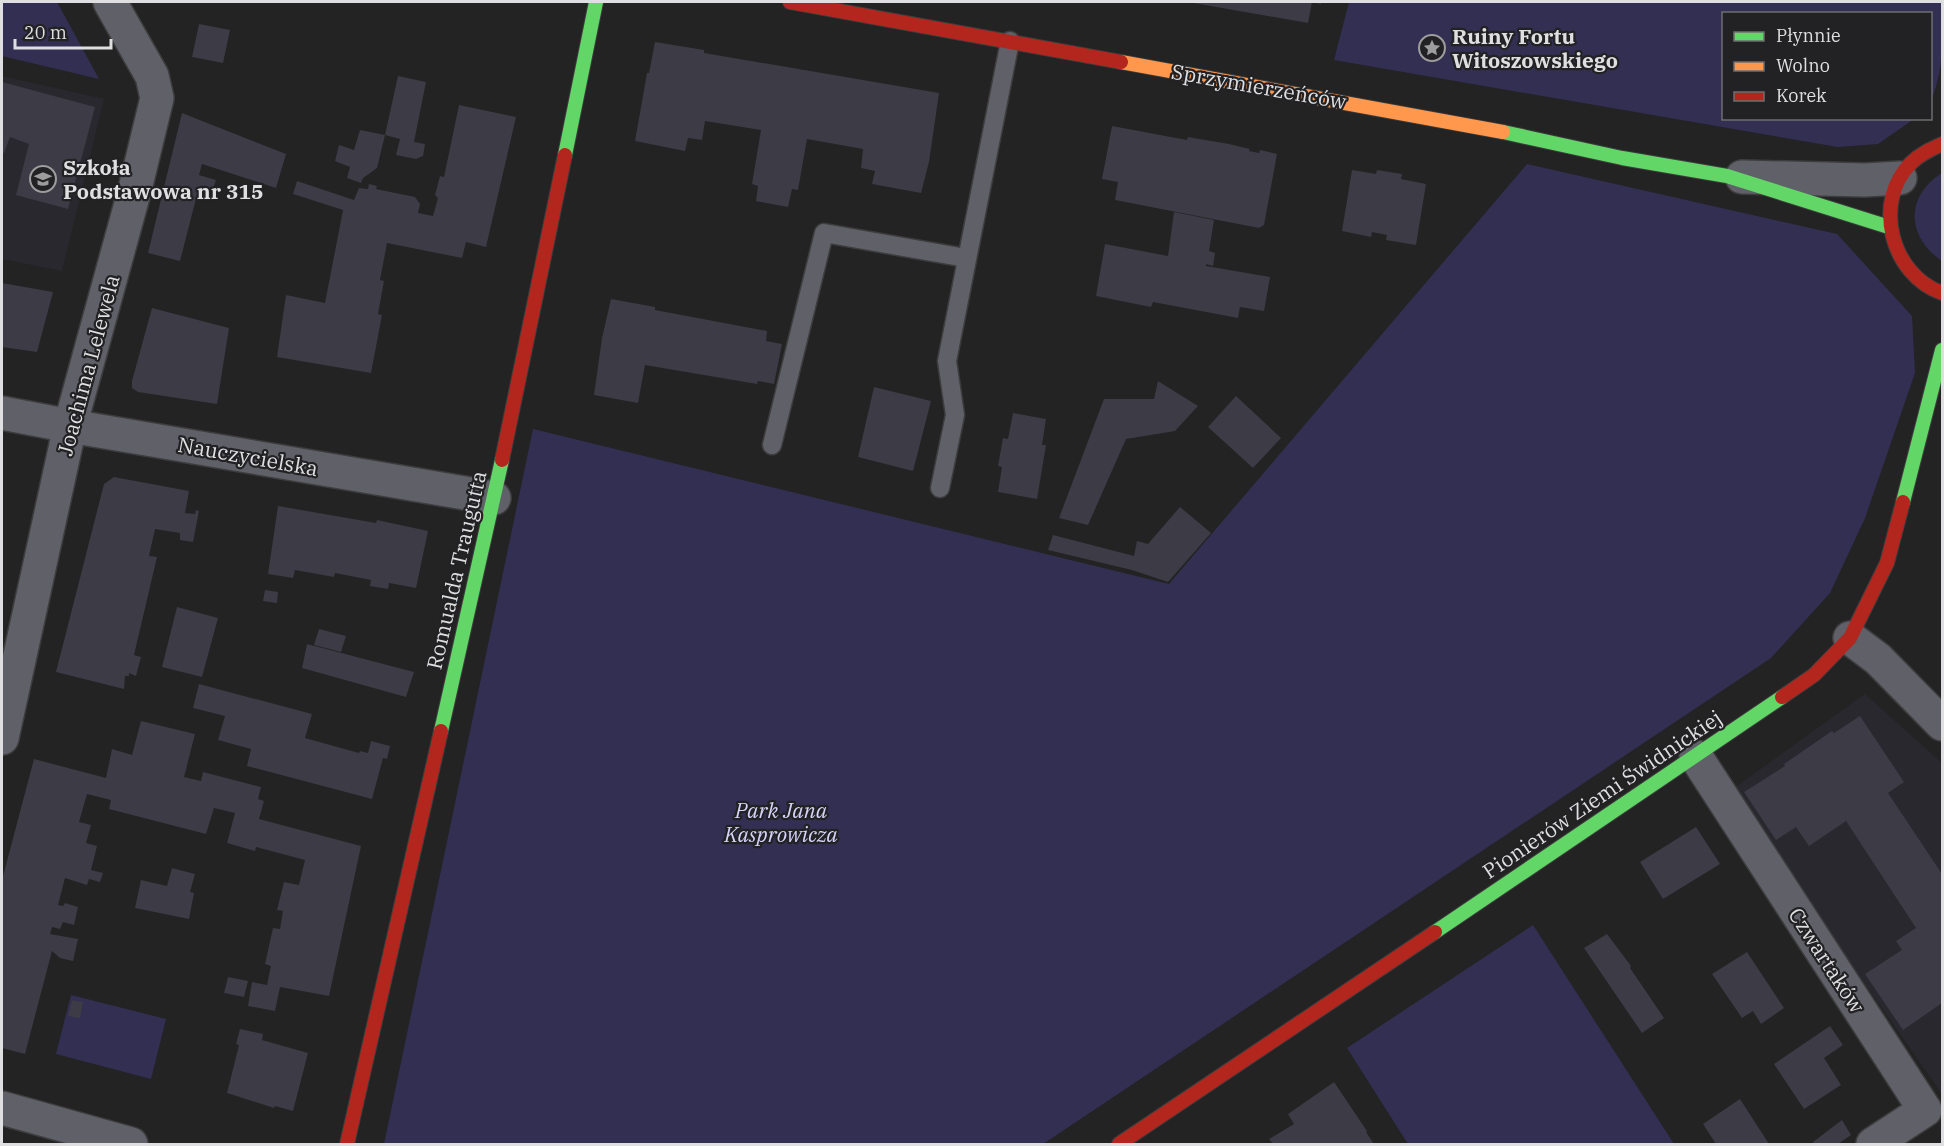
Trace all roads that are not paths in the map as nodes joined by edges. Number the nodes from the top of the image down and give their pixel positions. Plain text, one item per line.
1 (110, 2) edge
2 (596, 2) edge
3 (790, 2) edge
4 (1010, 41) junction
5 (1942, 144) edge
6 (1727, 177) junction
7 (1900, 178) junction
8 (1889, 227) junction
9 (966, 258) junction
10 (1942, 293) edge
11 (1942, 350) edge
12 (2, 413) edge
13 (70, 426) junction
14 (772, 445) dead end
15 (940, 488) dead end
16 (494, 498) junction
17 (1850, 638) junction
18 (1942, 724) edge
19 (2, 738) edge
20 (1696, 757) junction
21 (2, 1108) edge
22 (131, 1144) edge
23 (347, 1144) edge
24 (1119, 1144) edge
25 (1873, 1144) edge

1 - 13 street, Joachima Lelewela
2 - 16 street, Romualda Traugutta
3 - 4 street, Sprzymierzeńców
4 - 6 street, Sprzymierzeńców
4 - 9 lane
5 - 7 street
6 - 7 street, Sprzymierzeńców
6 - 8 street, Sprzymierzeńców
7 - 8 street
8 - 10 street
9 - 14 lane
9 - 15 lane
11 - 17 street, Pionierów Ziemi Świdnickiej
12 - 13 street, Nauczycielska
13 - 16 street, Nauczycielska
13 - 19 street, Joachima Lelewela
16 - 23 street, Romualda Traugutta
17 - 18 street
17 - 20 street, Pionierów Ziemi Świdnickiej
20 - 24 street, Pionierów Ziemi Świdnickiej
20 - 25 street, Czwartaków
21 - 22 street

